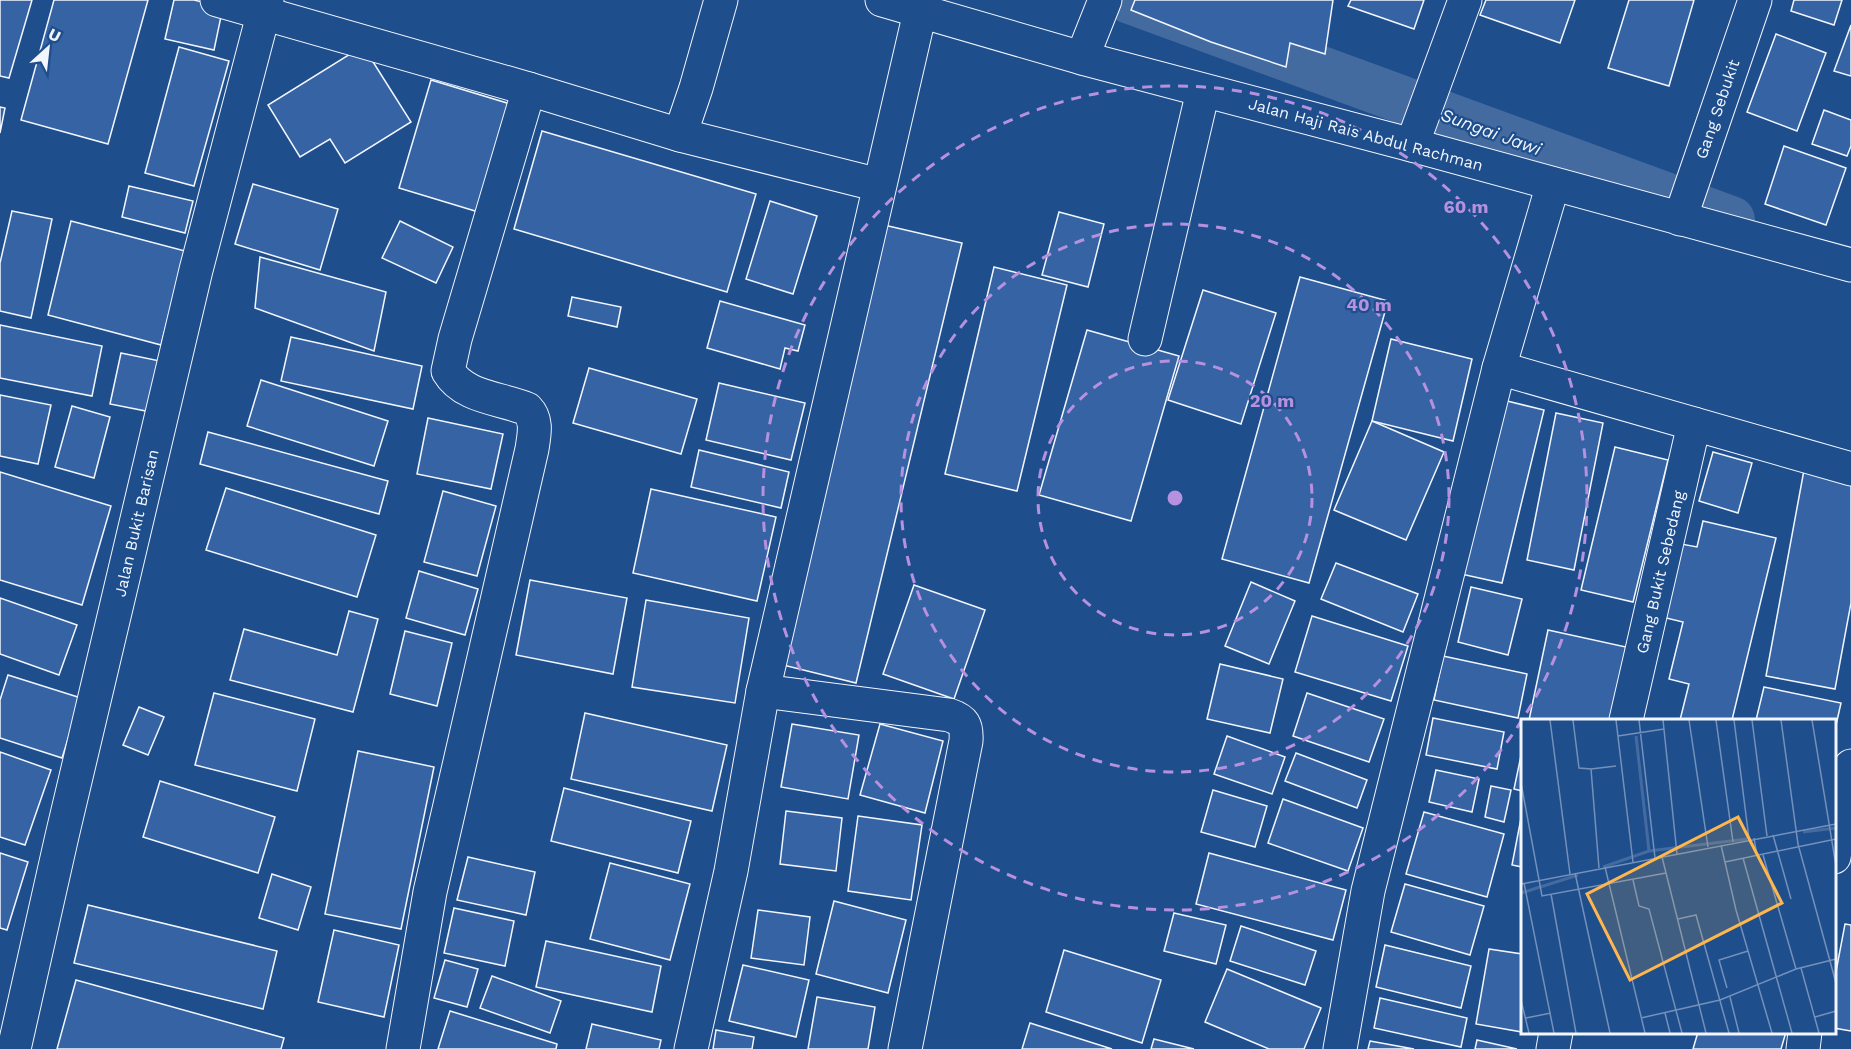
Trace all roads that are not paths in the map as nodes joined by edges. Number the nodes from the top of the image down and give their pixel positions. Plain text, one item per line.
1 (217, 0) edge
2 (721, 0) edge
3 (882, 0) edge
4 (1106, 0) edge
5 (1465, 0) edge
6 (1755, 0) edge
7 (265, 7) edge
8 (920, 12) junction
9 (1082, 58) junction
10 (529, 89) junction
11 (1203, 91) junction
12 (680, 135) junction
13 (1412, 145) junction
14 (1553, 184) junction
15 (879, 185) junction
16 (1680, 219) junction
17 (1851, 265) edge
18 (1144, 339) dead end
19 (1503, 354) junction
20 (1694, 424) junction
21 (1851, 469) edge
22 (763, 690) junction
23 (1626, 719) edge
24 (1851, 766) edge
25 (1836, 846) edge
26 (1556, 1034) edge
27 (1805, 1034) edge
28 (14, 1049) edge
29 (403, 1049) edge
30 (691, 1049) edge
31 (905, 1049) edge
32 (1340, 1049) edge
33 (1553, 1049) edge
34 (1803, 1049) edge

1 - 7 street
2 - 12 street
3 - 8 street, Jalan Haji Rais Abdul Rachman
4 - 9 street
5 - 13 street
6 - 16 street, Gang Sebukit
7 - 10 street
7 - 28 street, Jalan Bukit Barisan
8 - 9 street, Jalan Haji Rais Abdul Rachman
8 - 15 street
9 - 11 street, Jalan Haji Rais Abdul Rachman
10 - 12 street
10 - 29 street
11 - 13 street, Jalan Haji Rais Abdul Rachman
11 - 18 street
12 - 15 street
13 - 14 street, Jalan Haji Rais Abdul Rachman
14 - 16 street, Jalan Haji Rais Abdul Rachman
14 - 19 street
15 - 22 street
16 - 17 street, Jalan Haji Rais Abdul Rachman
19 - 20 street
19 - 32 street
20 - 21 street
20 - 23 street, Gang Bukit Sebedang
22 - 30 street
22 - 31 street
24 - 25 street
26 - 33 street
27 - 34 street

